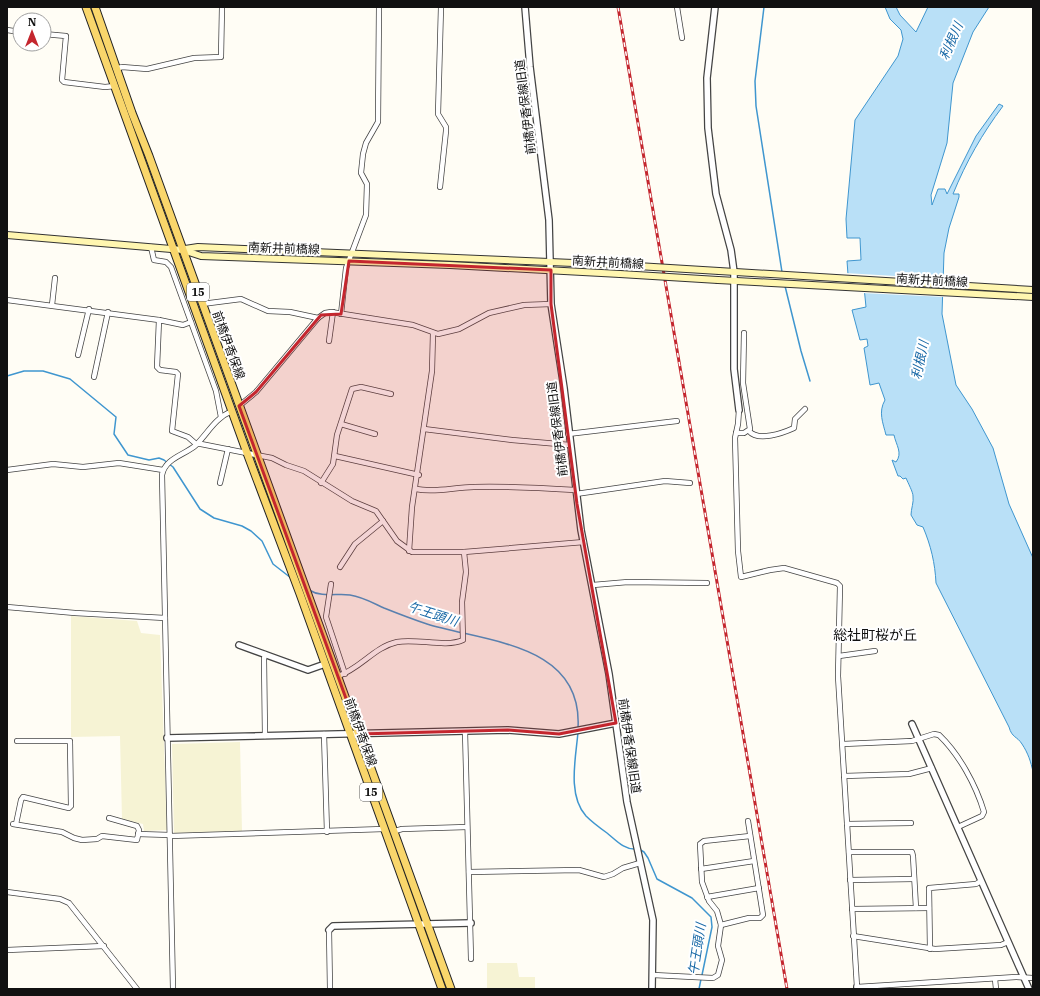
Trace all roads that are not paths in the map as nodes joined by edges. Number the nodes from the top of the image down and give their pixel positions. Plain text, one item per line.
1 (86, 7) edge
2 (95, 7) edge
3 (222, 7) edge
4 (379, 7) edge
5 (441, 7) edge
6 (525, 7) edge
7 (677, 7) edge
8 (715, 7) edge
9 (52, 35) edge
10 (682, 38) dead end
11 (116, 69) junction
12 (115, 86) junction
13 (440, 187) dead end
14 (7, 235) edge
15 (152, 247) junction
16 (174, 248) junction
17 (183, 250) junction
18 (353, 254) junction
19 (349, 261) junction
20 (551, 261) junction
21 (551, 270) junction
22 (734, 272) junction
23 (56, 278) dead end
24 (734, 281) junction
25 (1033, 290) edge
26 (1033, 297) edge
27 (7, 300) edge
28 (202, 304) junction
29 (551, 304) junction
30 (52, 305) junction
31 (89, 309) junction
32 (108, 312) junction
33 (333, 312) junction
34 (341, 314) junction
35 (318, 318) junction
36 (159, 320) junction
37 (191, 322) junction
38 (433, 333) junction
39 (744, 333) dead end
40 (329, 341) dead end
41 (78, 355) dead end
42 (94, 377) dead end
43 (391, 394) dead end
44 (239, 406) junction
45 (805, 409) dead end
46 (739, 410) joint
47 (232, 411) junction
48 (221, 416) junction
49 (677, 421) dead end
50 (341, 424) junction
51 (424, 429) junction
52 (748, 431) junction
53 (736, 433) junction
54 (375, 434) dead end
55 (568, 434) junction
56 (196, 444) junction
57 (570, 445) junction
58 (228, 449) junction
59 (247, 453) junction
60 (258, 455) junction
61 (335, 456) junction
62 (164, 468) junction
63 (7, 470) edge
64 (419, 475) junction
65 (322, 482) junction
66 (220, 483) dead end
67 (690, 483) dead end
68 (416, 488) junction
69 (576, 492) junction
70 (383, 521) junction
71 (584, 542) junction
72 (409, 551) junction
73 (464, 552) junction
74 (340, 567) dead end
75 (707, 583) dead end
76 (331, 584) dead end
77 (593, 585) junction
78 (7, 607) edge
79 (165, 618) junction
80 (239, 645) dead end
81 (875, 651) dead end
82 (265, 654) junction
83 (839, 656) junction
84 (325, 664) junction
85 (342, 675) junction
86 (616, 723) junction
87 (912, 724) dead end
88 (465, 731) junction
89 (324, 734) junction
90 (349, 734) junction
91 (359, 734) junction
92 (265, 736) junction
93 (167, 738) junction
94 (919, 740) junction
95 (17, 741) dead end
96 (843, 744) junction
97 (932, 768) junction
98 (844, 776) junction
99 (108, 818) dead end
100 (748, 821) dead end
101 (911, 823) dead end
102 (847, 824) junction
103 (467, 827) junction
104 (958, 827) junction
105 (384, 829) junction
106 (395, 831) junction
107 (327, 832) junction
108 (138, 834) junction
109 (170, 836) junction
110 (750, 836) junction
111 (849, 852) junction
112 (754, 861) junction
113 (640, 863) junction
114 (701, 870) junction
115 (469, 872) junction
116 (914, 879) junction
117 (850, 880) junction
118 (981, 881) junction
119 (759, 888) junction
120 (7, 892) edge
121 (707, 897) junction
122 (916, 908) junction
123 (929, 908) junction
124 (852, 909) junction
125 (470, 923) junction
126 (420, 925) junction
127 (429, 925) junction
128 (721, 925) junction
129 (329, 930) joint
130 (853, 936) junction
131 (1008, 942) junction
132 (104, 946) junction
133 (930, 949) junction
134 (7, 950) edge
135 (471, 959) dead end
136 (653, 975) junction
137 (1024, 978) junction
138 (1033, 978) edge
139 (995, 979) junction
140 (912, 987) edge
141 (857, 988) edge
142 (137, 989) edge
143 (173, 989) edge
144 (330, 989) edge
145 (442, 989) edge
146 (451, 989) edge
147 (652, 989) edge
148 (996, 989) edge
149 (1029, 989) edge

1 - 12 main road, 前橋伊香保線 / 15
2 - 11 main road, 前橋伊香保線 / 15
3 - 11 street
4 - 18 street
5 - 13 street
6 - 20 street, 前橋伊香保線旧道
7 - 10 street
8 - 22 street
9 - 12 street
11 - 17 main road, 前橋伊香保線 / 15
12 - 16 main road, 前橋伊香保線 / 15
14 - 15 main road, 南新井前橋線
15 - 16 main road, 南新井前橋線
15 - 37 street
16 - 17 main road, 南新井前橋線
16 - 47 main road, 前橋伊香保線 / 15
17 - 18 main road, 南新井前橋線
17 - 19 main road, 南新井前橋線
17 - 28 main road, 前橋伊香保線 / 15
18 - 19 street
18 - 20 main road, 南新井前橋線
19 - 21 main road, 南新井前橋線
19 - 34 street
20 - 21 street, 前橋伊香保線旧道
20 - 22 main road, 南新井前橋線, bridge
21 - 24 main road, 南新井前橋線, bridge
21 - 29 street, 前橋伊香保線旧道
22 - 24 street
22 - 25 main road, 南新井前橋線
23 - 30 street
24 - 26 main road, 南新井前橋線
24 - 46 street
27 - 30 street
28 - 35 street
28 - 44 main road, 前橋伊香保線 / 15
29 - 38 street
29 - 55 street, 前橋伊香保線旧道
30 - 31 street
31 - 32 street
31 - 41 street
32 - 36 street
32 - 42 street
33 - 34 street
33 - 35 street
33 - 40 street
34 - 38 street
35 - 44 street
36 - 37 street
36 - 56 street
37 - 48 street
38 - 51 street
39 - 52 street
43 - 50 street
44 - 60 main road, 前橋伊香保線 / 15
45 - 52 street
46 - 53 street
47 - 48 street
47 - 59 main road, 前橋伊香保線 / 15
48 - 56 street
49 - 55 street
50 - 54 street
50 - 61 street
51 - 57 street
51 - 64 street
52 - 53 street
53 - 83 street
55 - 57 street, 前橋伊香保線旧道
56 - 58 street
56 - 62 street
57 - 69 street, 前橋伊香保線旧道
58 - 59 street
58 - 66 street
59 - 60 street
59 - 84 main road, 前橋伊香保線 / 15
60 - 65 street
60 - 85 main road, 前橋伊香保線 / 15
61 - 64 street
61 - 65 street
62 - 63 street
62 - 79 street
64 - 68 street
65 - 70 street
67 - 69 street
68 - 69 street
68 - 72 street
69 - 71 street, 前橋伊香保線旧道
70 - 72 street
70 - 74 street
71 - 73 street
71 - 77 street, 前橋伊香保線旧道
72 - 73 street
73 - 85 street
75 - 77 street
76 - 85 street
77 - 86 street, 前橋伊香保線旧道
78 - 79 street
79 - 93 street
80 - 82 street
81 - 83 street
82 - 84 street
82 - 92 street
83 - 96 street
84 - 90 main road, 前橋伊香保線 / 15
85 - 91 main road, 前橋伊香保線 / 15
86 - 88 street
86 - 113 street, 前橋伊香保線旧道
87 - 94 street
88 - 91 street
88 - 103 street
89 - 90 street
89 - 92 street
89 - 107 street
90 - 91 street
90 - 105 main road, 前橋伊香保線 / 15
91 - 106 main road, 前橋伊香保線 / 15
92 - 93 street
93 - 109 street
94 - 96 street
94 - 97 street
94 - 104 street
95 - 108 street
96 - 98 street
97 - 98 street
97 - 104 street
98 - 102 street
99 - 108 street
100 - 110 street
101 - 102 street
102 - 111 street
103 - 106 street
103 - 115 street
104 - 118 street
105 - 107 street
105 - 126 main road, 前橋伊香保線 / 15
106 - 127 main road, 前橋伊香保線 / 15
107 - 109 street
108 - 109 street
109 - 143 street
110 - 112 street
110 - 114 street
111 - 116 street
111 - 117 street
112 - 114 street
112 - 119 street
113 - 115 street
113 - 136 street, 前橋伊香保線旧道
114 - 121 street
115 - 125 street
116 - 117 street
116 - 122 street
117 - 124 street
118 - 123 street
118 - 131 street
119 - 121 street
119 - 128 street
120 - 132 street
121 - 128 street
122 - 123 street
122 - 124 street
123 - 133 street
124 - 130 street
125 - 127 street
125 - 135 street
126 - 127 street
126 - 129 street
126 - 145 main road, 前橋伊香保線 / 15
127 - 146 main road, 前橋伊香保線 / 15
128 - 136 street
129 - 144 street
130 - 133 street
130 - 141 street
131 - 133 street
131 - 137 street
132 - 134 street
132 - 142 street
136 - 147 street, 前橋伊香保線旧道
137 - 138 street
137 - 139 street
137 - 149 street
139 - 140 street
139 - 148 street
140 - 141 street

